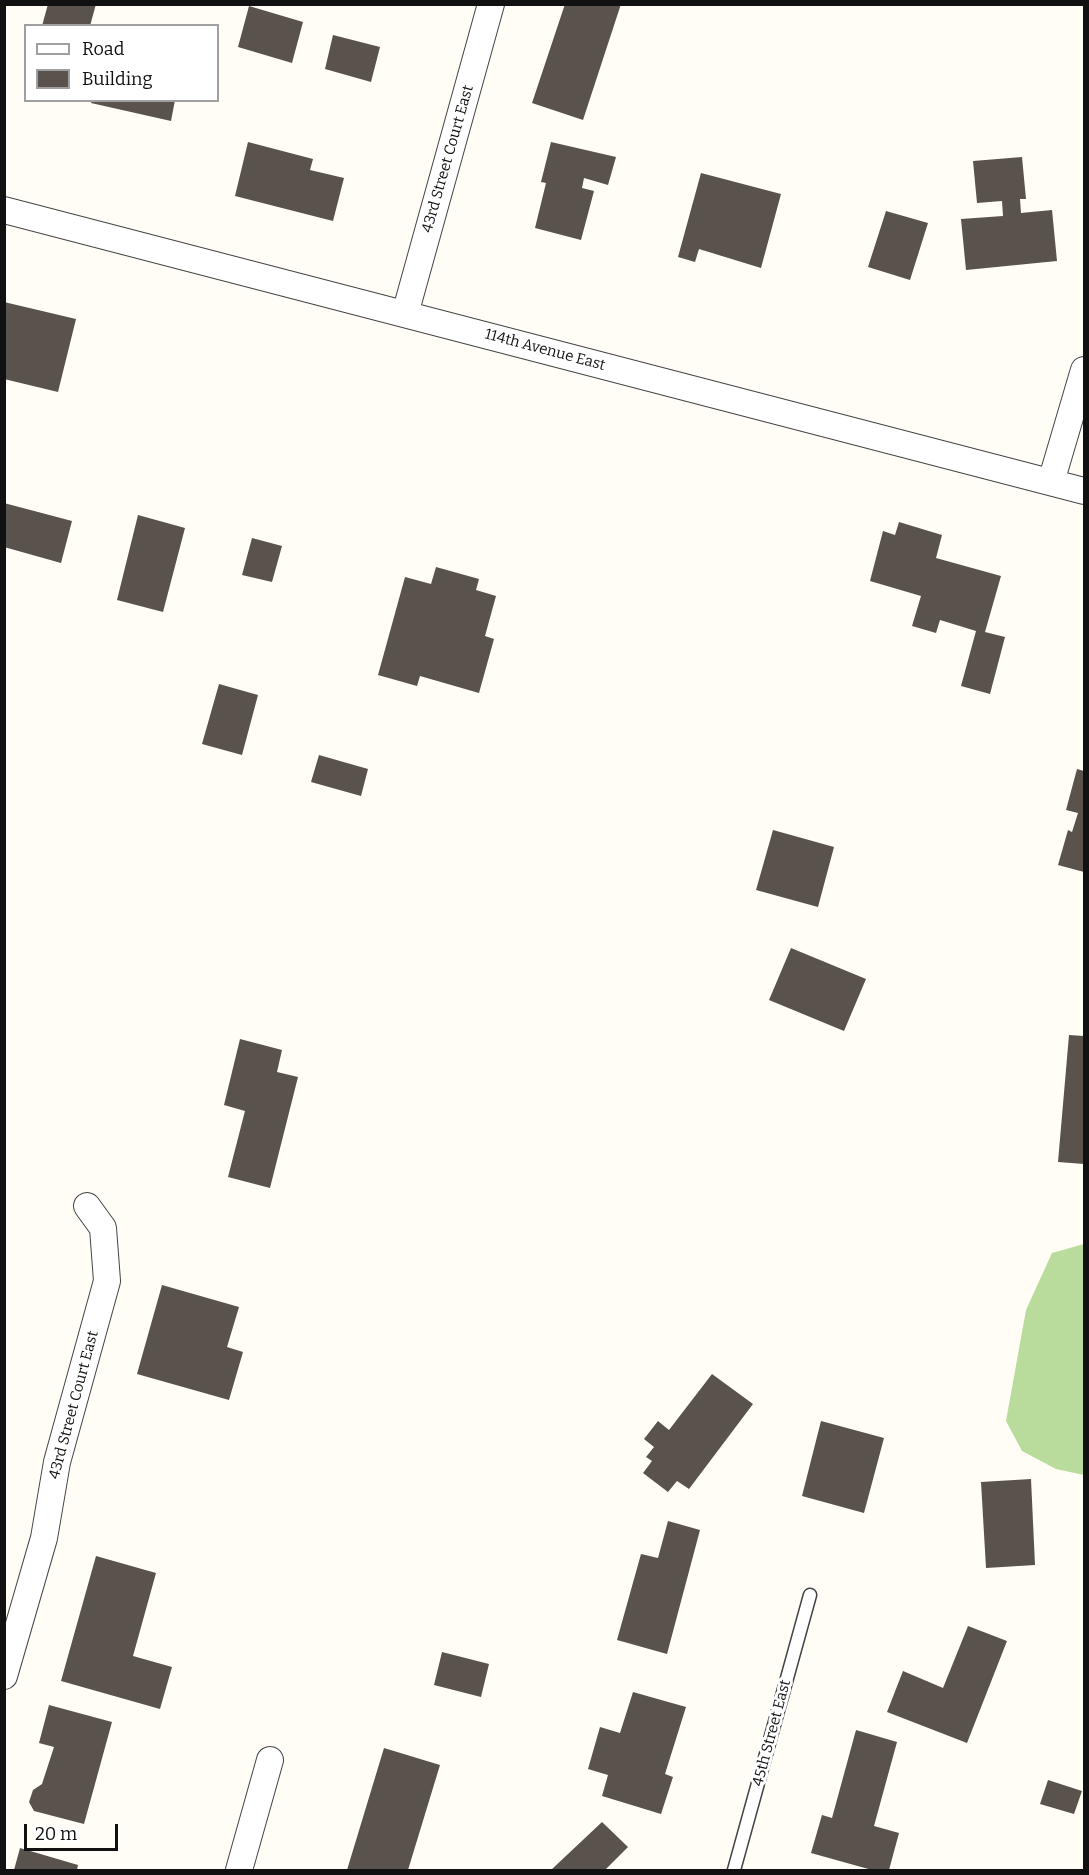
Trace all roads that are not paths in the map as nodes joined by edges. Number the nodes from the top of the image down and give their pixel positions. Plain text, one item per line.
1 (491, 4) edge
2 (4, 210) edge
3 (405, 314) junction
4 (1084, 370) edge
5 (1051, 482) junction
6 (1084, 491) edge
7 (87, 1206) dead end
8 (810, 1595) dead end
9 (4, 1676) edge
10 (270, 1760) dead end
11 (239, 1870) edge
12 (734, 1870) edge

1 - 3 street, 43rd Street Court East
2 - 3 street, 114th Avenue East
3 - 5 street, 114th Avenue East
4 - 5 street
5 - 6 street, 114th Avenue East
7 - 9 street, 43rd Street Court East
8 - 12 lane, 45th Street East
10 - 11 street

